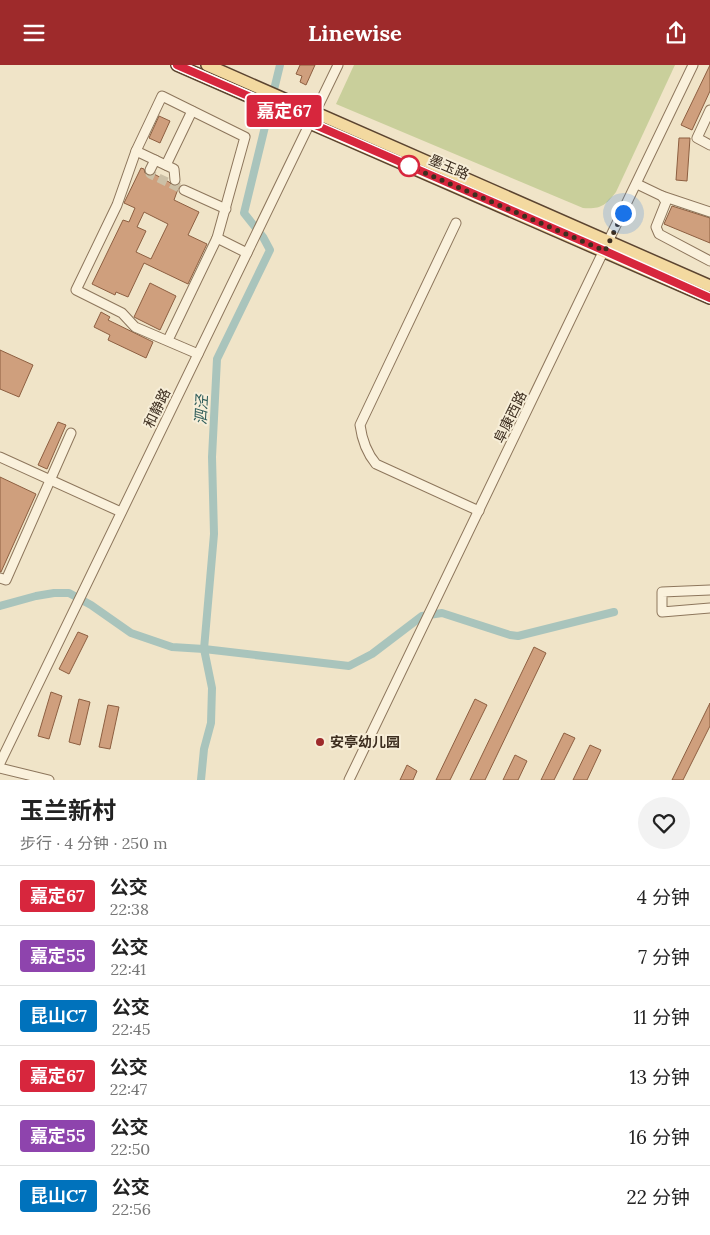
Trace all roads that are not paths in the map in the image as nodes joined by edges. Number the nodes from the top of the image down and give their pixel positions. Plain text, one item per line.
1 (177, 65) edge
2 (207, 65) edge
3 (338, 65) edge
4 (693, 65) edge
5 (263, 95) junction
6 (283, 104) junction
7 (710, 110) edge
8 (192, 111) junction
9 (316, 112) junction
10 (310, 123) junction
11 (710, 145) edge
12 (136, 151) junction
13 (155, 159) junction
14 (166, 165) junction
15 (150, 170) dead end
16 (175, 180) dead end
17 (637, 184) junction
18 (184, 190) tunnel mouth
19 (662, 196) junction
20 (226, 209) junction
21 (710, 212) edge
22 (456, 223) dead end
23 (217, 238) junction
24 (607, 246) junction
25 (247, 253) junction
26 (710, 261) edge
27 (710, 286) edge
28 (710, 298) edge
29 (168, 340) junction
30 (198, 354) junction
31 (72, 433) dead end
32 (0, 457) edge
33 (50, 480) junction
34 (480, 511) junction
35 (121, 512) junction
36 (0, 578) edge
37 (710, 589) edge
38 (710, 608) edge
39 (0, 763) edge
40 (0, 768) edge
41 (49, 780) edge
42 (350, 780) edge

1 - 5 main road, 墨玉路
2 - 5 main road, 墨玉路
3 - 9 street, 和静路
4 - 17 street, 阜康西路
5 - 6 main road, 墨玉路
6 - 9 main road, 墨玉路
6 - 10 main road, 墨玉路
7 - 11 street
8 - 12 street
8 - 14 street
8 - 20 street
9 - 10 street, 和静路
9 - 24 main road, 墨玉路
10 - 24 main road, 墨玉路
10 - 25 street, 和静路
12 - 13 street
12 - 29 street
13 - 14 street
13 - 15 street
14 - 16 street
17 - 19 street
17 - 24 street, 阜康西路
18 - 20 street
19 - 21 street
19 - 26 street
20 - 23 street
22 - 34 street
23 - 25 street
23 - 29 street
24 - 27 main road, 墨玉路
24 - 28 main road, 墨玉路
24 - 34 street, 阜康西路
25 - 30 street, 和静路
29 - 30 street
30 - 35 street, 和静路
31 - 33 street
32 - 33 street
33 - 35 street
33 - 36 street
34 - 42 street, 阜康西路
35 - 39 street, 和静路
37 - 38 street
40 - 41 street

